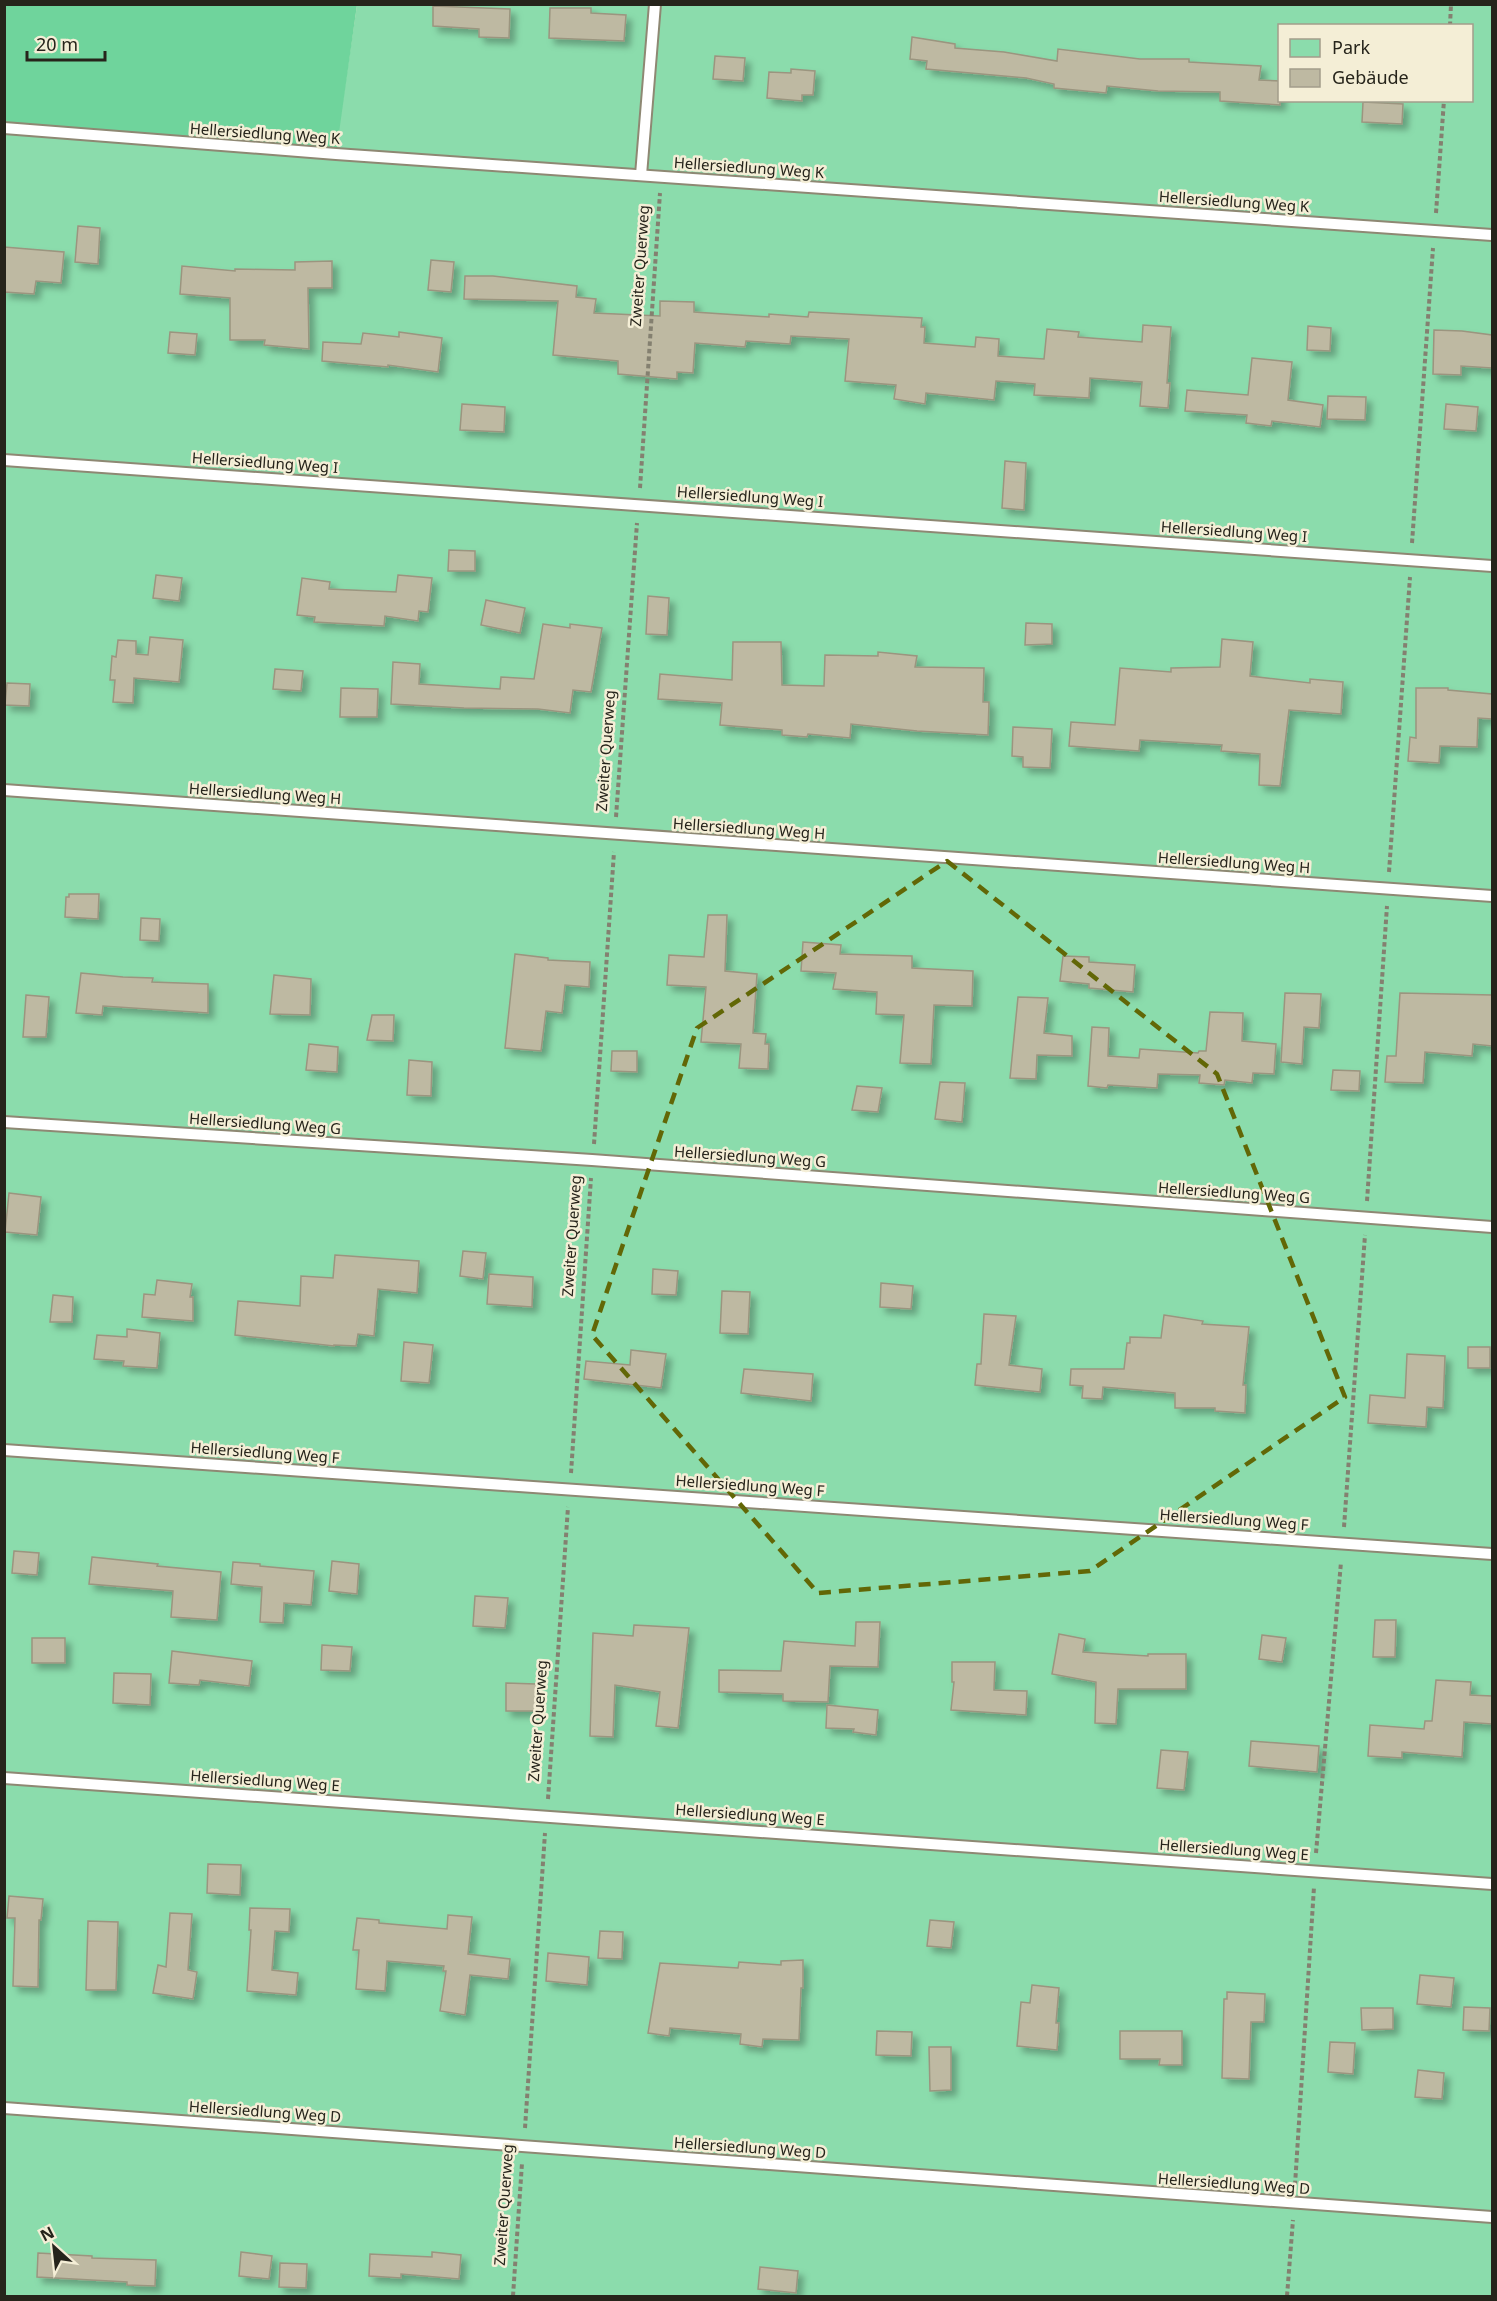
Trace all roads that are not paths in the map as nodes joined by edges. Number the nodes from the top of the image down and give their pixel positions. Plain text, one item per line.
1 (655, 4) edge
2 (4, 128) edge
3 (641, 175) junction
4 (1492, 235) edge
5 (4, 460) edge
6 (1492, 566) edge
7 (4, 790) edge
8 (1492, 896) edge
9 (4, 1122) edge
10 (1492, 1227) edge
11 (4, 1450) edge
12 (1492, 1554) edge
13 (4, 1778) edge
14 (1492, 1884) edge
15 (4, 2108) edge
16 (1492, 2217) edge

1 - 3 lane
2 - 3 lane, Hellersiedlung Weg K
3 - 4 lane, Hellersiedlung Weg K
5 - 6 lane, Hellersiedlung Weg I
7 - 8 lane, Hellersiedlung Weg H
9 - 10 lane, Hellersiedlung Weg G
11 - 12 lane, Hellersiedlung Weg F
13 - 14 lane, Hellersiedlung Weg E
15 - 16 lane, Hellersiedlung Weg D

